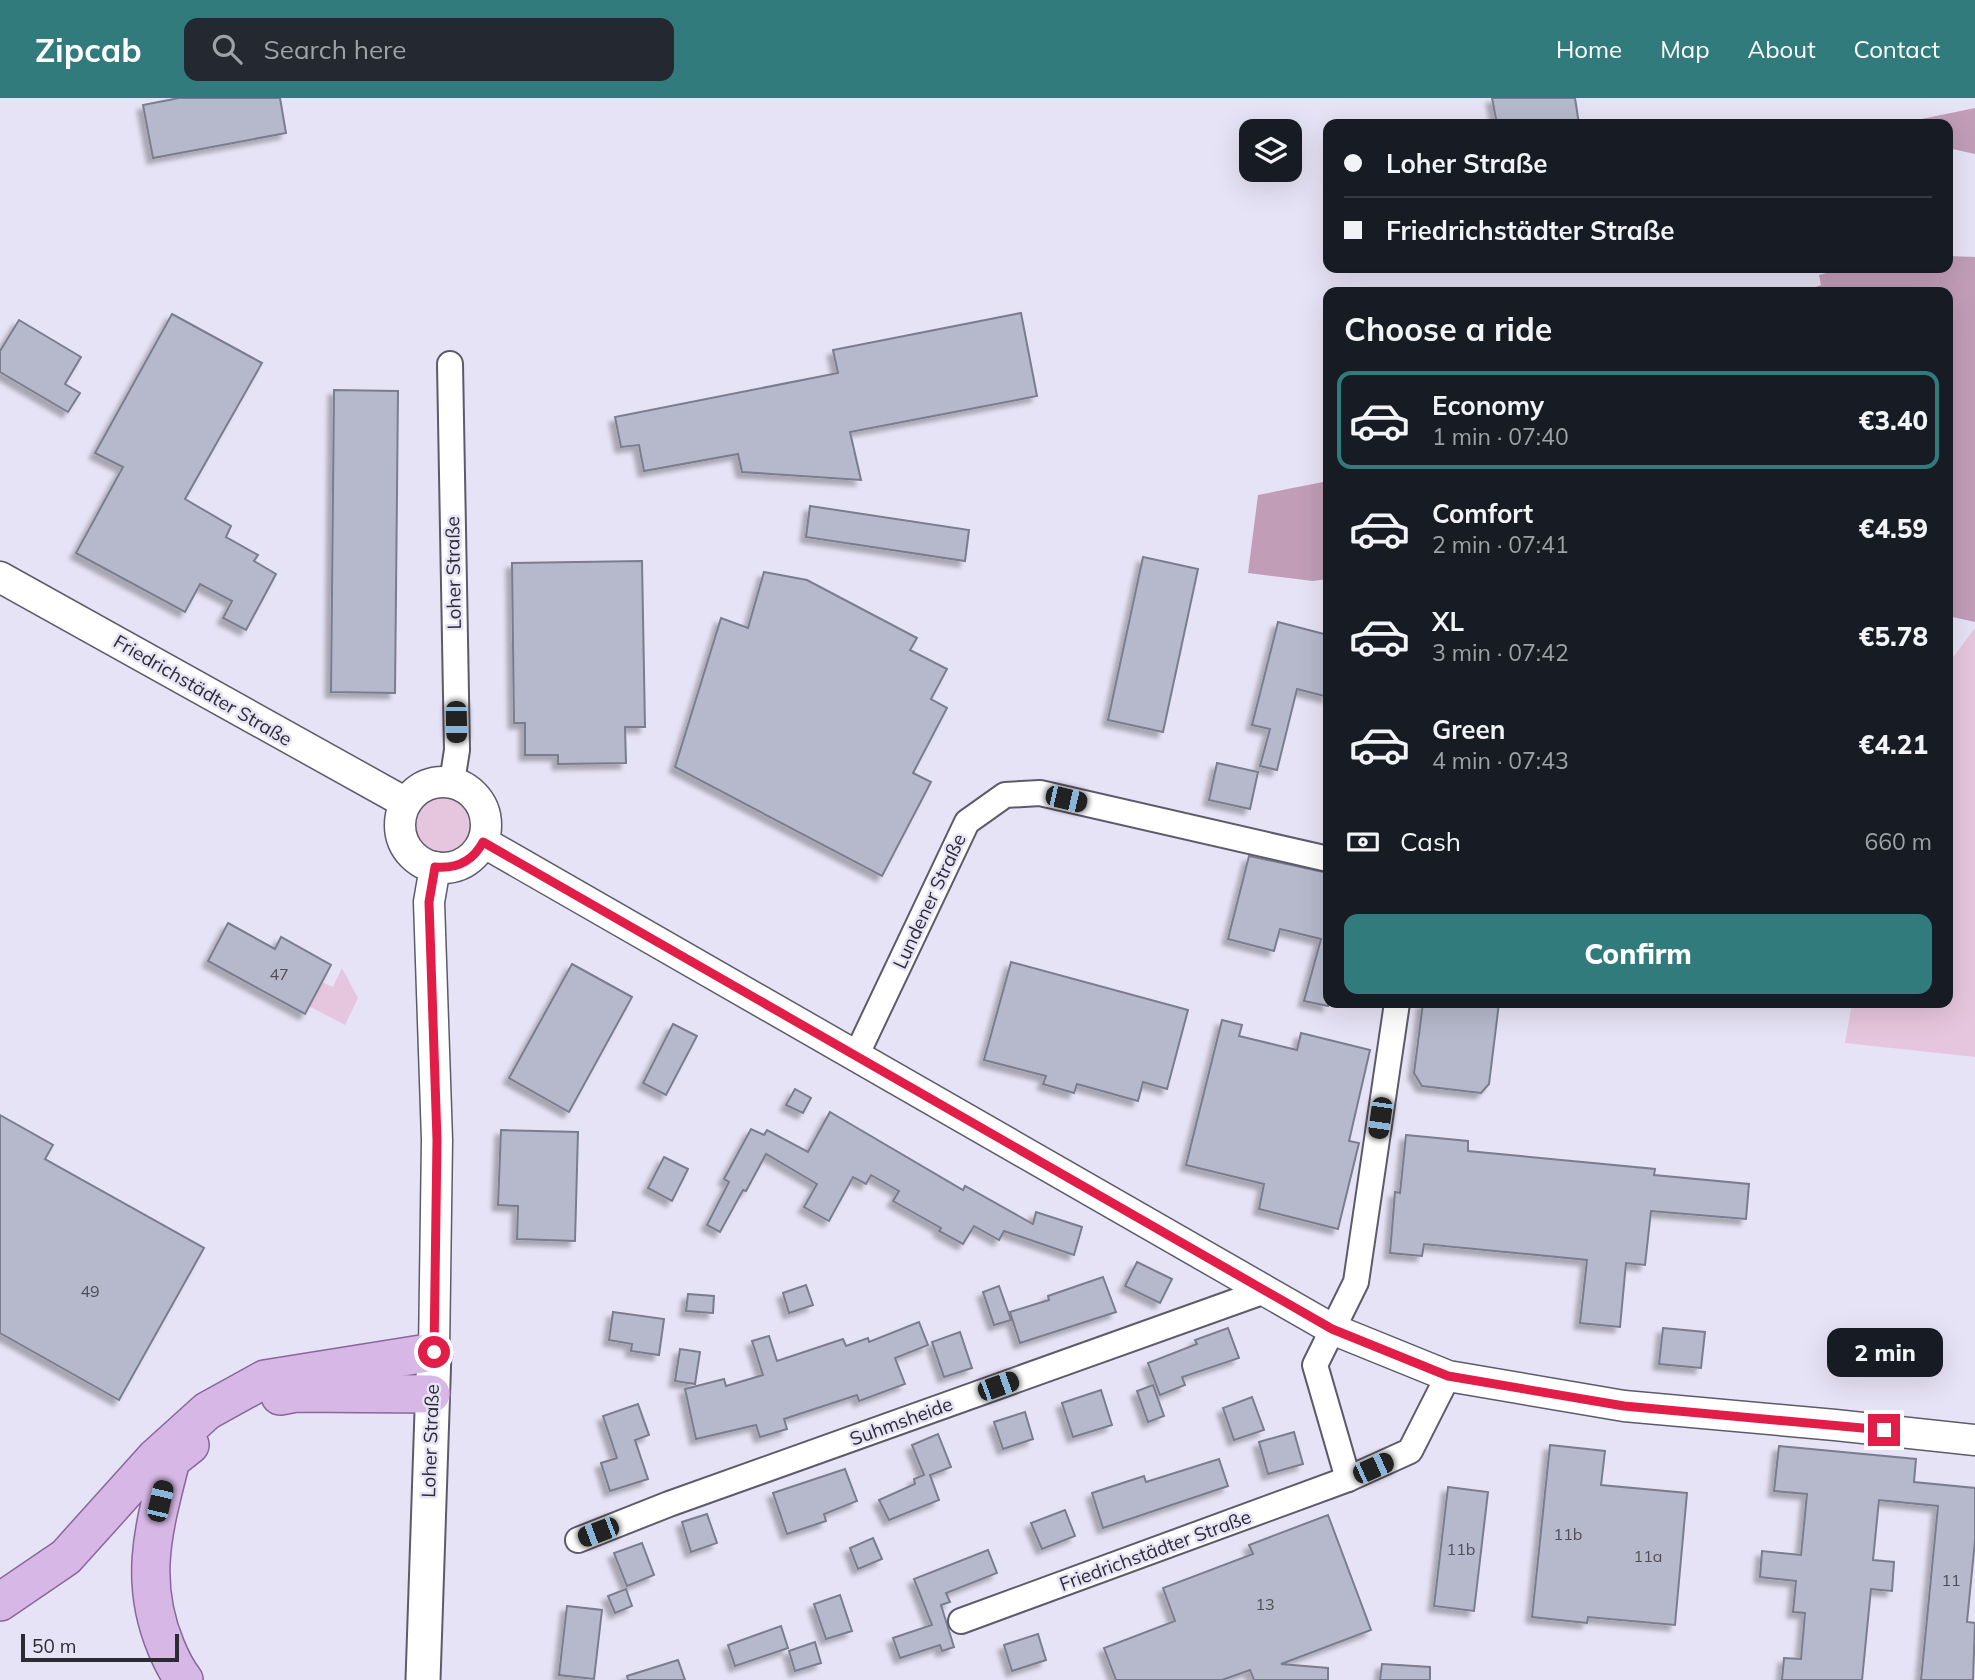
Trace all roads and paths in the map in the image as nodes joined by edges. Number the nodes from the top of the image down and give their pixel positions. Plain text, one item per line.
1 (450, 363) dead end
2 (0, 578) edge
3 (452, 782) junction
4 (406, 803) junction
5 (483, 842) junction
6 (1323, 858) edge
7 (435, 867) junction
8 (1395, 1008) edge
9 (856, 1056) junction
10 (1265, 1291) junction
11 (1332, 1329) junction
12 (434, 1352) junction
13 (1448, 1376) junction
14 (431, 1394) junction
15 (1975, 1440) edge
16 (1348, 1479) junction
17 (578, 1540) dead end
18 (0, 1602) edge
19 (961, 1621) dead end
20 (184, 1680) edge
21 (423, 1680) edge

1 - 3 street, Loher Straße
2 - 4 street, Friedrichstädter Straße
3 - 4 street
3 - 5 street
4 - 7 street
5 - 7 street
5 - 9 street
6 - 9 street, Lundener Straße
7 - 12 street, Loher Straße
8 - 11 street
9 - 10 street
10 - 11 street
10 - 17 street, Suhmsheide
11 - 13 street
11 - 16 street
12 - 14 main road, Loher Straße
12 - 18 main road
13 - 15 street
13 - 16 street, Friedrichstädter Straße
14 - 20 main road
14 - 21 main road, Loher Straße
16 - 19 street, Friedrichstädter Straße

